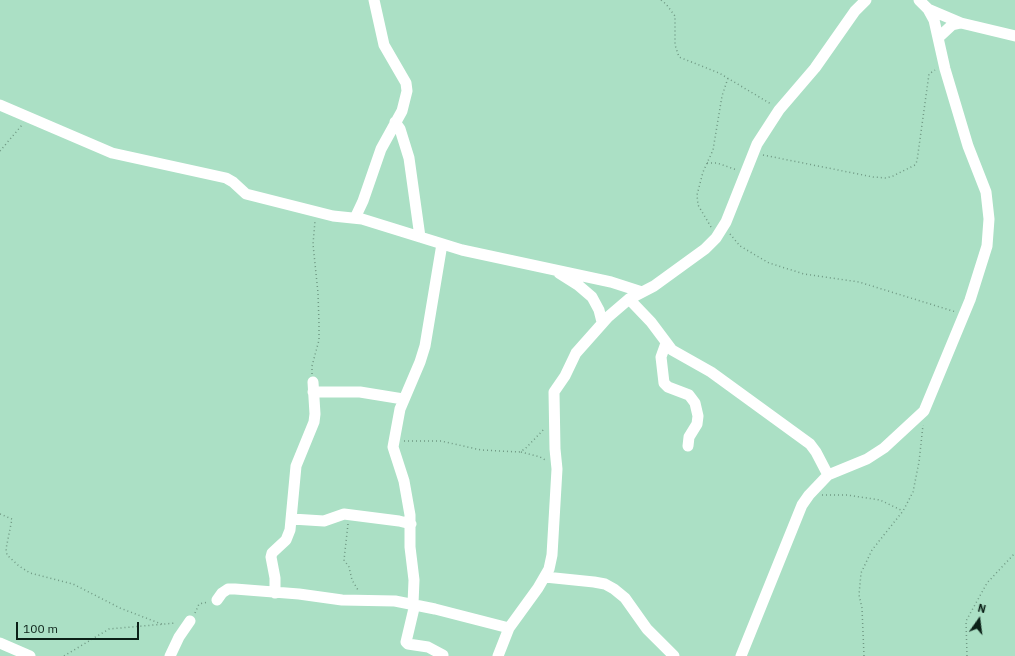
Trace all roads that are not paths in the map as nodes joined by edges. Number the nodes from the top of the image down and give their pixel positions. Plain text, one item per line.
1 (374, 0) edge
2 (866, 0) edge
3 (919, 0) edge
4 (928, 9) junction
5 (962, 23) junction
6 (1015, 36) edge
7 (938, 38) junction
8 (0, 104) edge
9 (396, 122) junction
10 (355, 218) junction
11 (420, 237) junction
12 (442, 244) junction
13 (553, 270) junction
14 (642, 292) junction
15 (629, 299) junction
16 (602, 322) junction
17 (666, 343) junction
18 (404, 399) junction
19 (688, 446) dead end
20 (828, 475) junction
21 (292, 519) junction
22 (411, 524) junction
23 (545, 577) junction
24 (274, 593) junction
25 (217, 600) road end
26 (414, 604) junction
27 (190, 621) road end
28 (509, 628) junction
29 (0, 643) edge
30 (443, 655) dead end
31 (30, 656) edge
32 (170, 656) edge
33 (498, 656) edge
34 (674, 656) edge
35 (742, 656) edge

1 - 9 street
2 - 14 street
3 - 4 street
4 - 5 street
4 - 7 street
5 - 6 street
5 - 7 street
7 - 20 street
8 - 10 street
9 - 10 street
9 - 11 street
10 - 11 street
11 - 12 street
12 - 13 street
12 - 18 street
13 - 14 street
13 - 16 street
14 - 15 street
15 - 16 street
15 - 17 street
16 - 23 street
17 - 19 street
17 - 20 street
18 - 21 street
18 - 22 street
20 - 35 street
21 - 22 street
21 - 24 street
22 - 26 street
23 - 28 street
23 - 34 street
24 - 25 street
24 - 26 street
26 - 28 street
26 - 30 street
27 - 32 street
28 - 33 street
29 - 31 street

